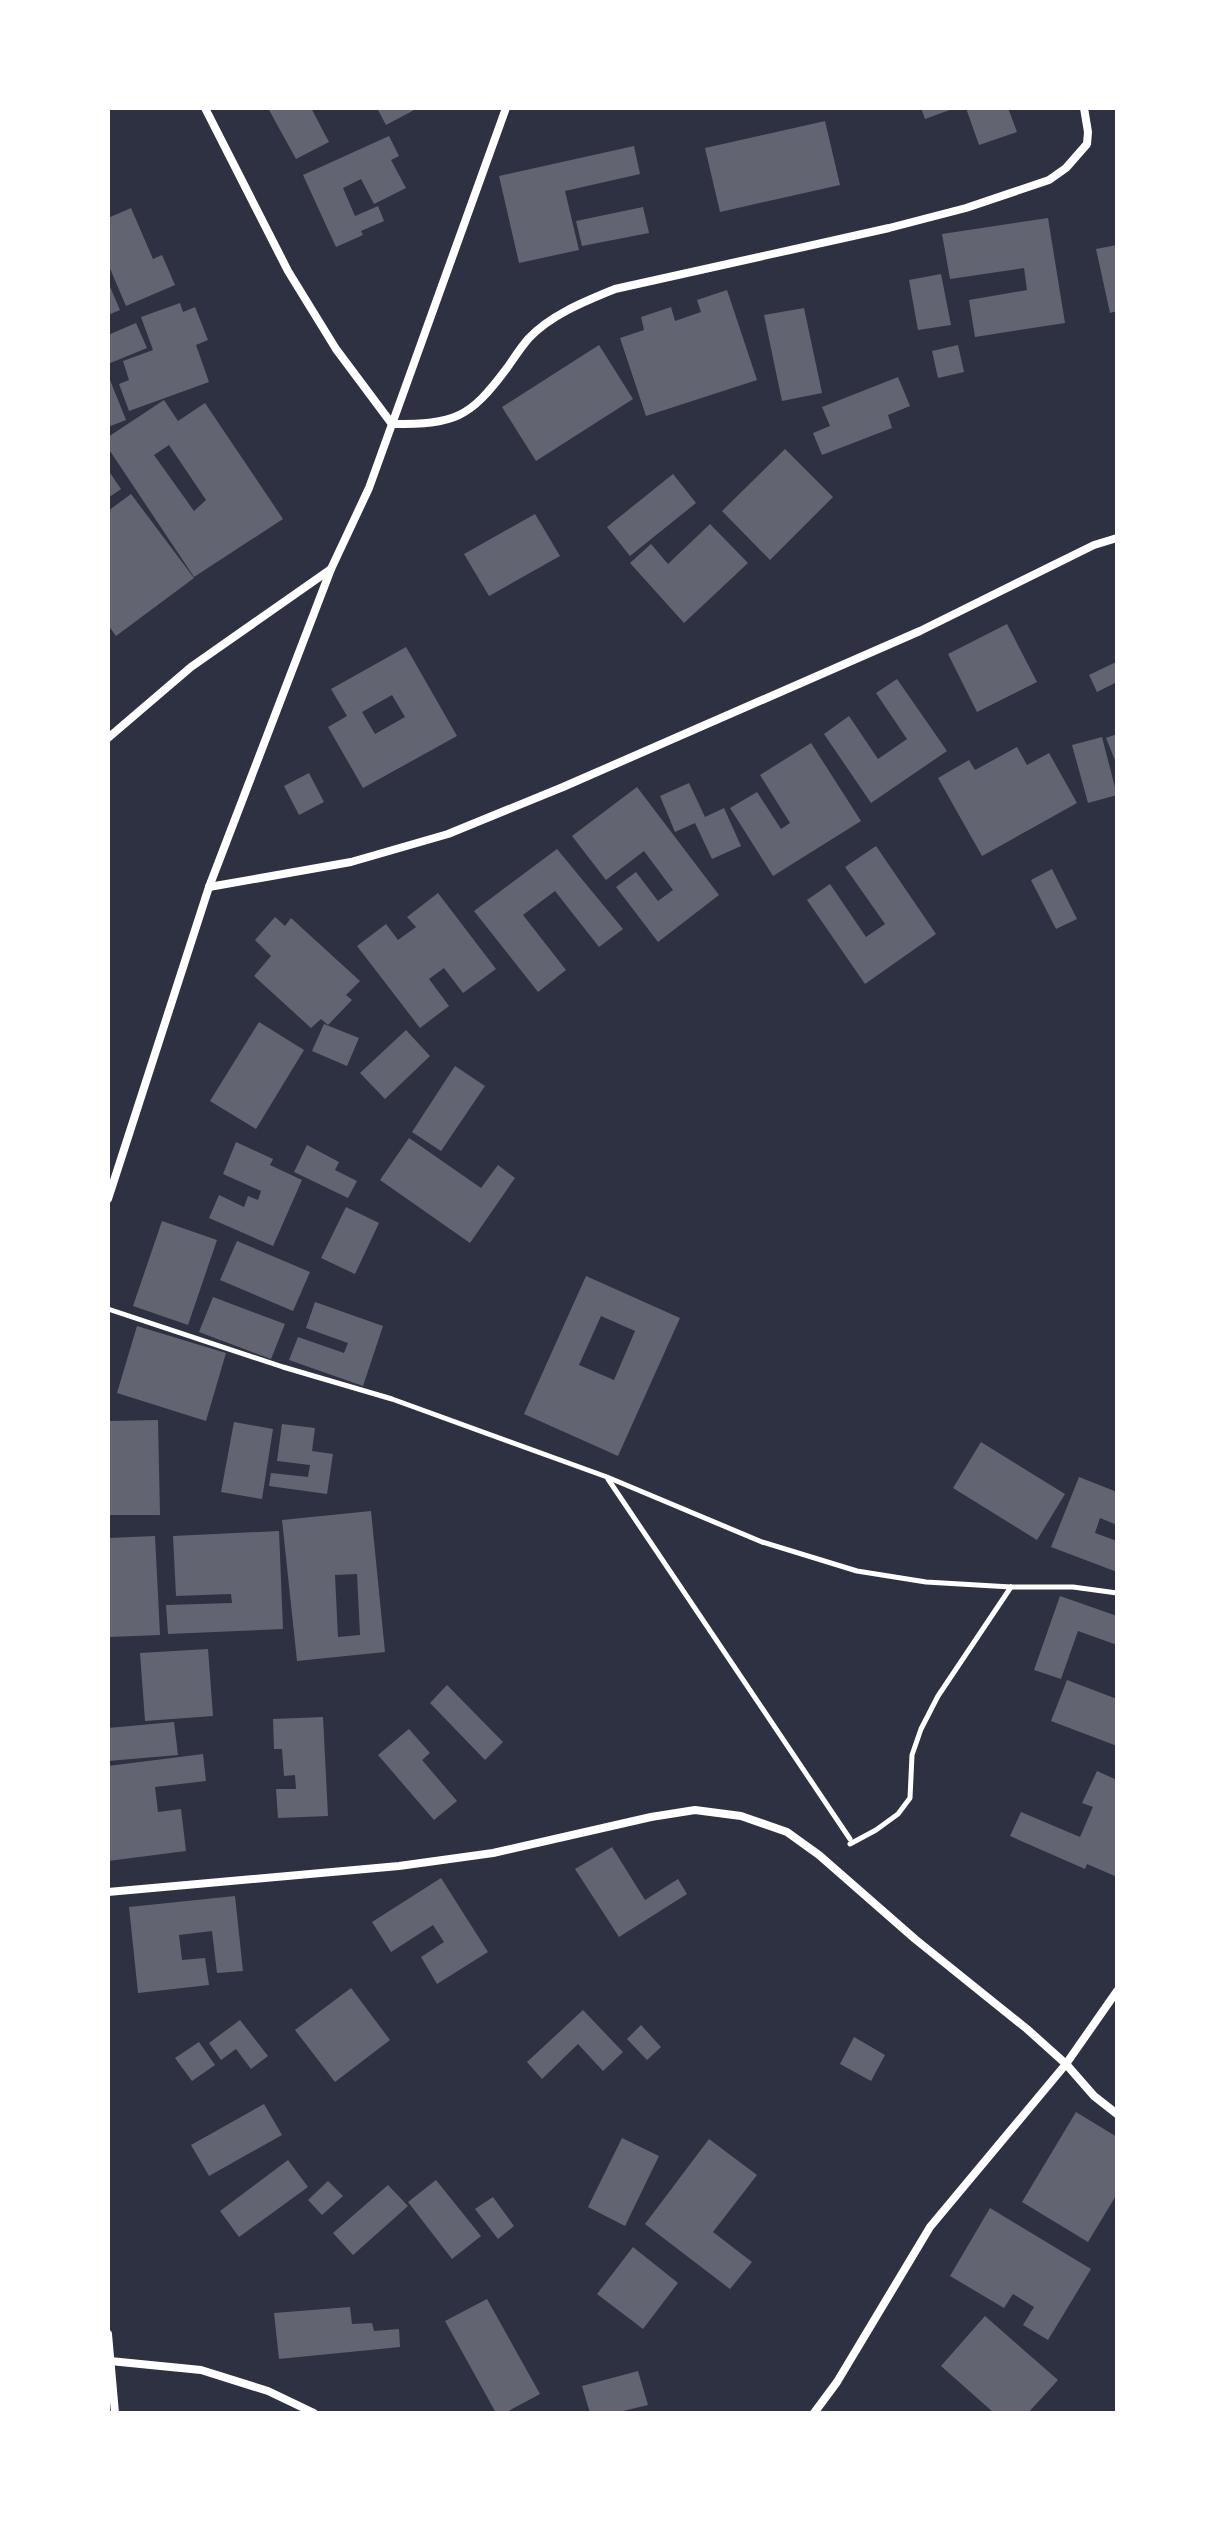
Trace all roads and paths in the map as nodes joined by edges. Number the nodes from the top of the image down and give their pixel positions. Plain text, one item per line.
1 (205, 108) edge
2 (506, 108) edge
3 (1084, 108) edge
4 (392, 424) junction
5 (1117, 538) edge
6 (331, 569) junction
7 (108, 738) edge
8 (209, 887) junction
9 (108, 1199) edge
10 (108, 1309) edge
11 (607, 1477) junction
12 (1011, 1587) junction
13 (1117, 1593) edge
14 (853, 1843) junction
15 (819, 1855) junction
16 (108, 1892) edge
17 (1117, 1991) edge
18 (1066, 2064) junction
19 (1117, 2114) edge
20 (108, 2334) edge
21 (110, 2361) junction
22 (115, 2413) edge
23 (314, 2413) edge
24 (814, 2413) edge

1 - 4 street
2 - 4 street
3 - 4 street
4 - 6 street
5 - 8 street
6 - 7 street
6 - 8 street
8 - 9 street
10 - 11 path
11 - 12 path
11 - 14 path
12 - 13 path
12 - 14 path
14 - 15 path
15 - 16 street
15 - 18 street
17 - 18 street
18 - 19 street
18 - 24 street
20 - 21 street
21 - 22 street
21 - 23 street

